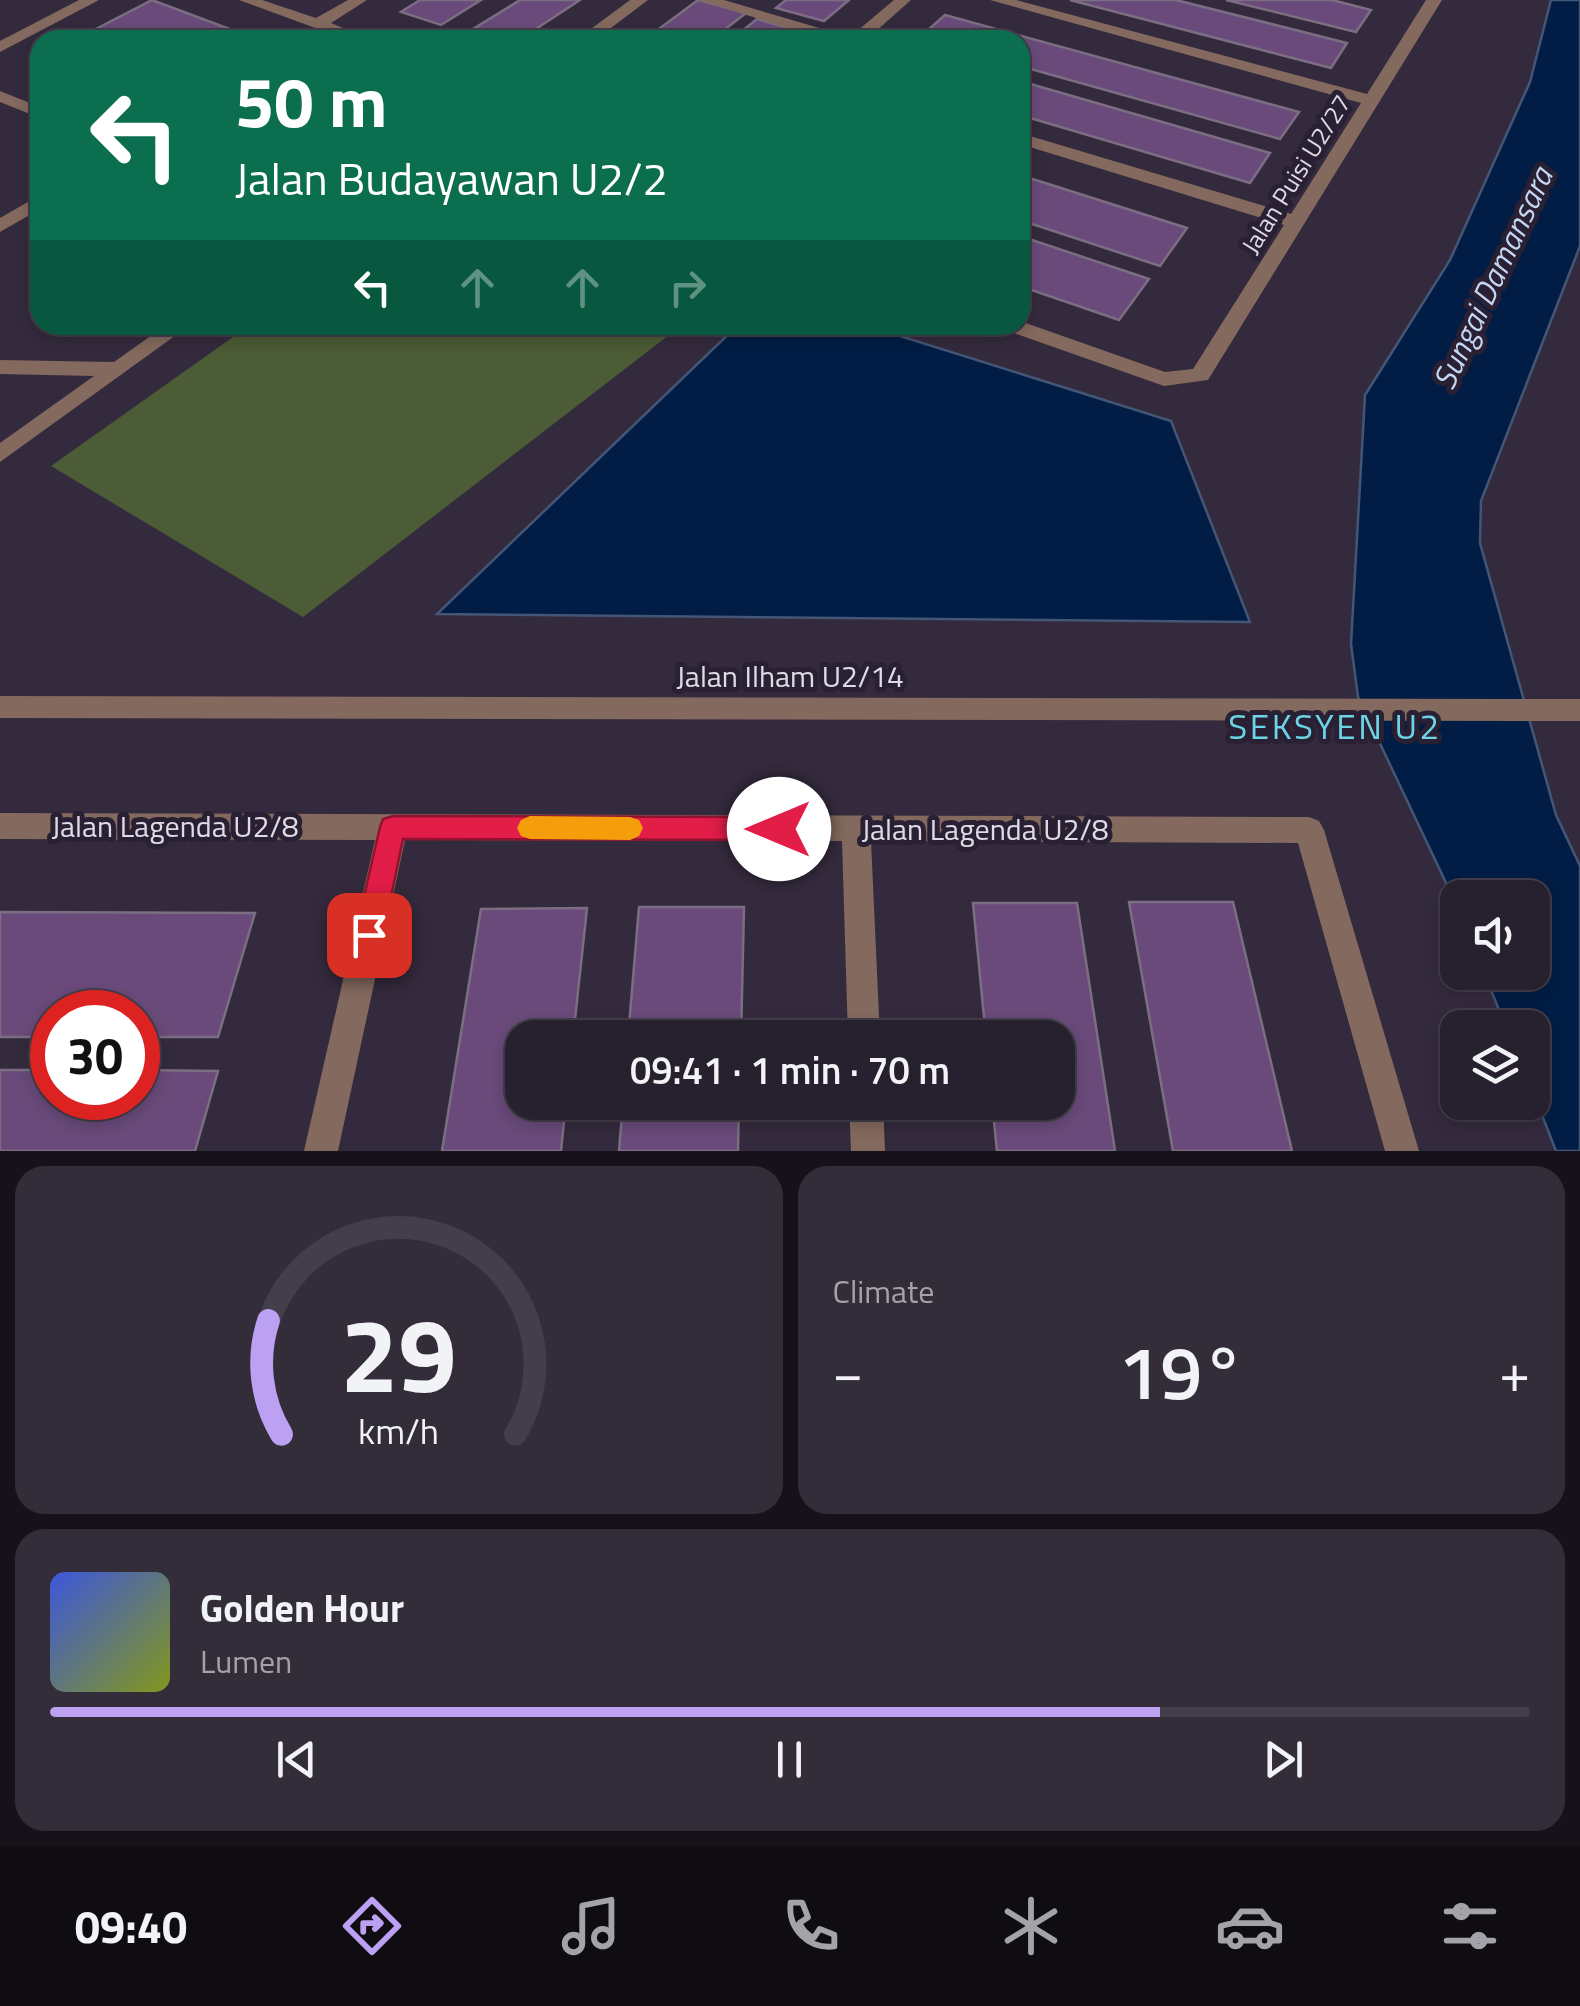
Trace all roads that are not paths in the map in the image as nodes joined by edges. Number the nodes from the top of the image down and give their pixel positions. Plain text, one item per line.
1 (92, 0) edge
2 (246, 0) edge
3 (360, 0) edge
4 (640, 0) edge
5 (708, 0) edge
6 (903, 0) edge
7 (998, 0) edge
8 (1430, 1) edge
9 (318, 24) junction
10 (33, 30) edge
11 (335, 30) edge
12 (598, 30) edge
13 (810, 30) edge
14 (868, 30) edge
15 (30, 32) edge
16 (0, 47) edge
17 (0, 96) edge
18 (1371, 100) junction
19 (30, 108) edge
20 (1030, 141) edge
21 (30, 207) edge
22 (1295, 222) junction
23 (0, 226) edge
24 (1030, 331) edge
25 (166, 335) edge
26 (0, 366) edge
27 (120, 369) junction
28 (0, 454) edge
29 (0, 707) edge
30 (1580, 710) edge
31 (0, 826) edge
32 (393, 827) junction
33 (856, 829) junction
34 (863, 1020) edge
35 (867, 1120) edge
36 (321, 1151) edge
37 (868, 1151) edge
38 (1402, 1151) edge

1 - 10 street
2 - 9 street
3 - 9 street
4 - 12 street
5 - 13 street
6 - 14 street
7 - 18 street
8 - 18 street, Jalan Puisi U2/27
9 - 11 street
15 - 16 street
17 - 19 street
18 - 22 street, Jalan Puisi U2/27
20 - 22 street
21 - 23 street
22 - 24 street, Jalan Puisi U2/27
25 - 27 street
26 - 27 street
27 - 28 street
29 - 30 street, Jalan Ilham U2/14
31 - 32 street, Jalan Lagenda U2/8
32 - 33 street, Jalan Lagenda U2/8
32 - 36 street
33 - 34 street
33 - 38 street, Jalan Lagenda U2/8
35 - 37 street

